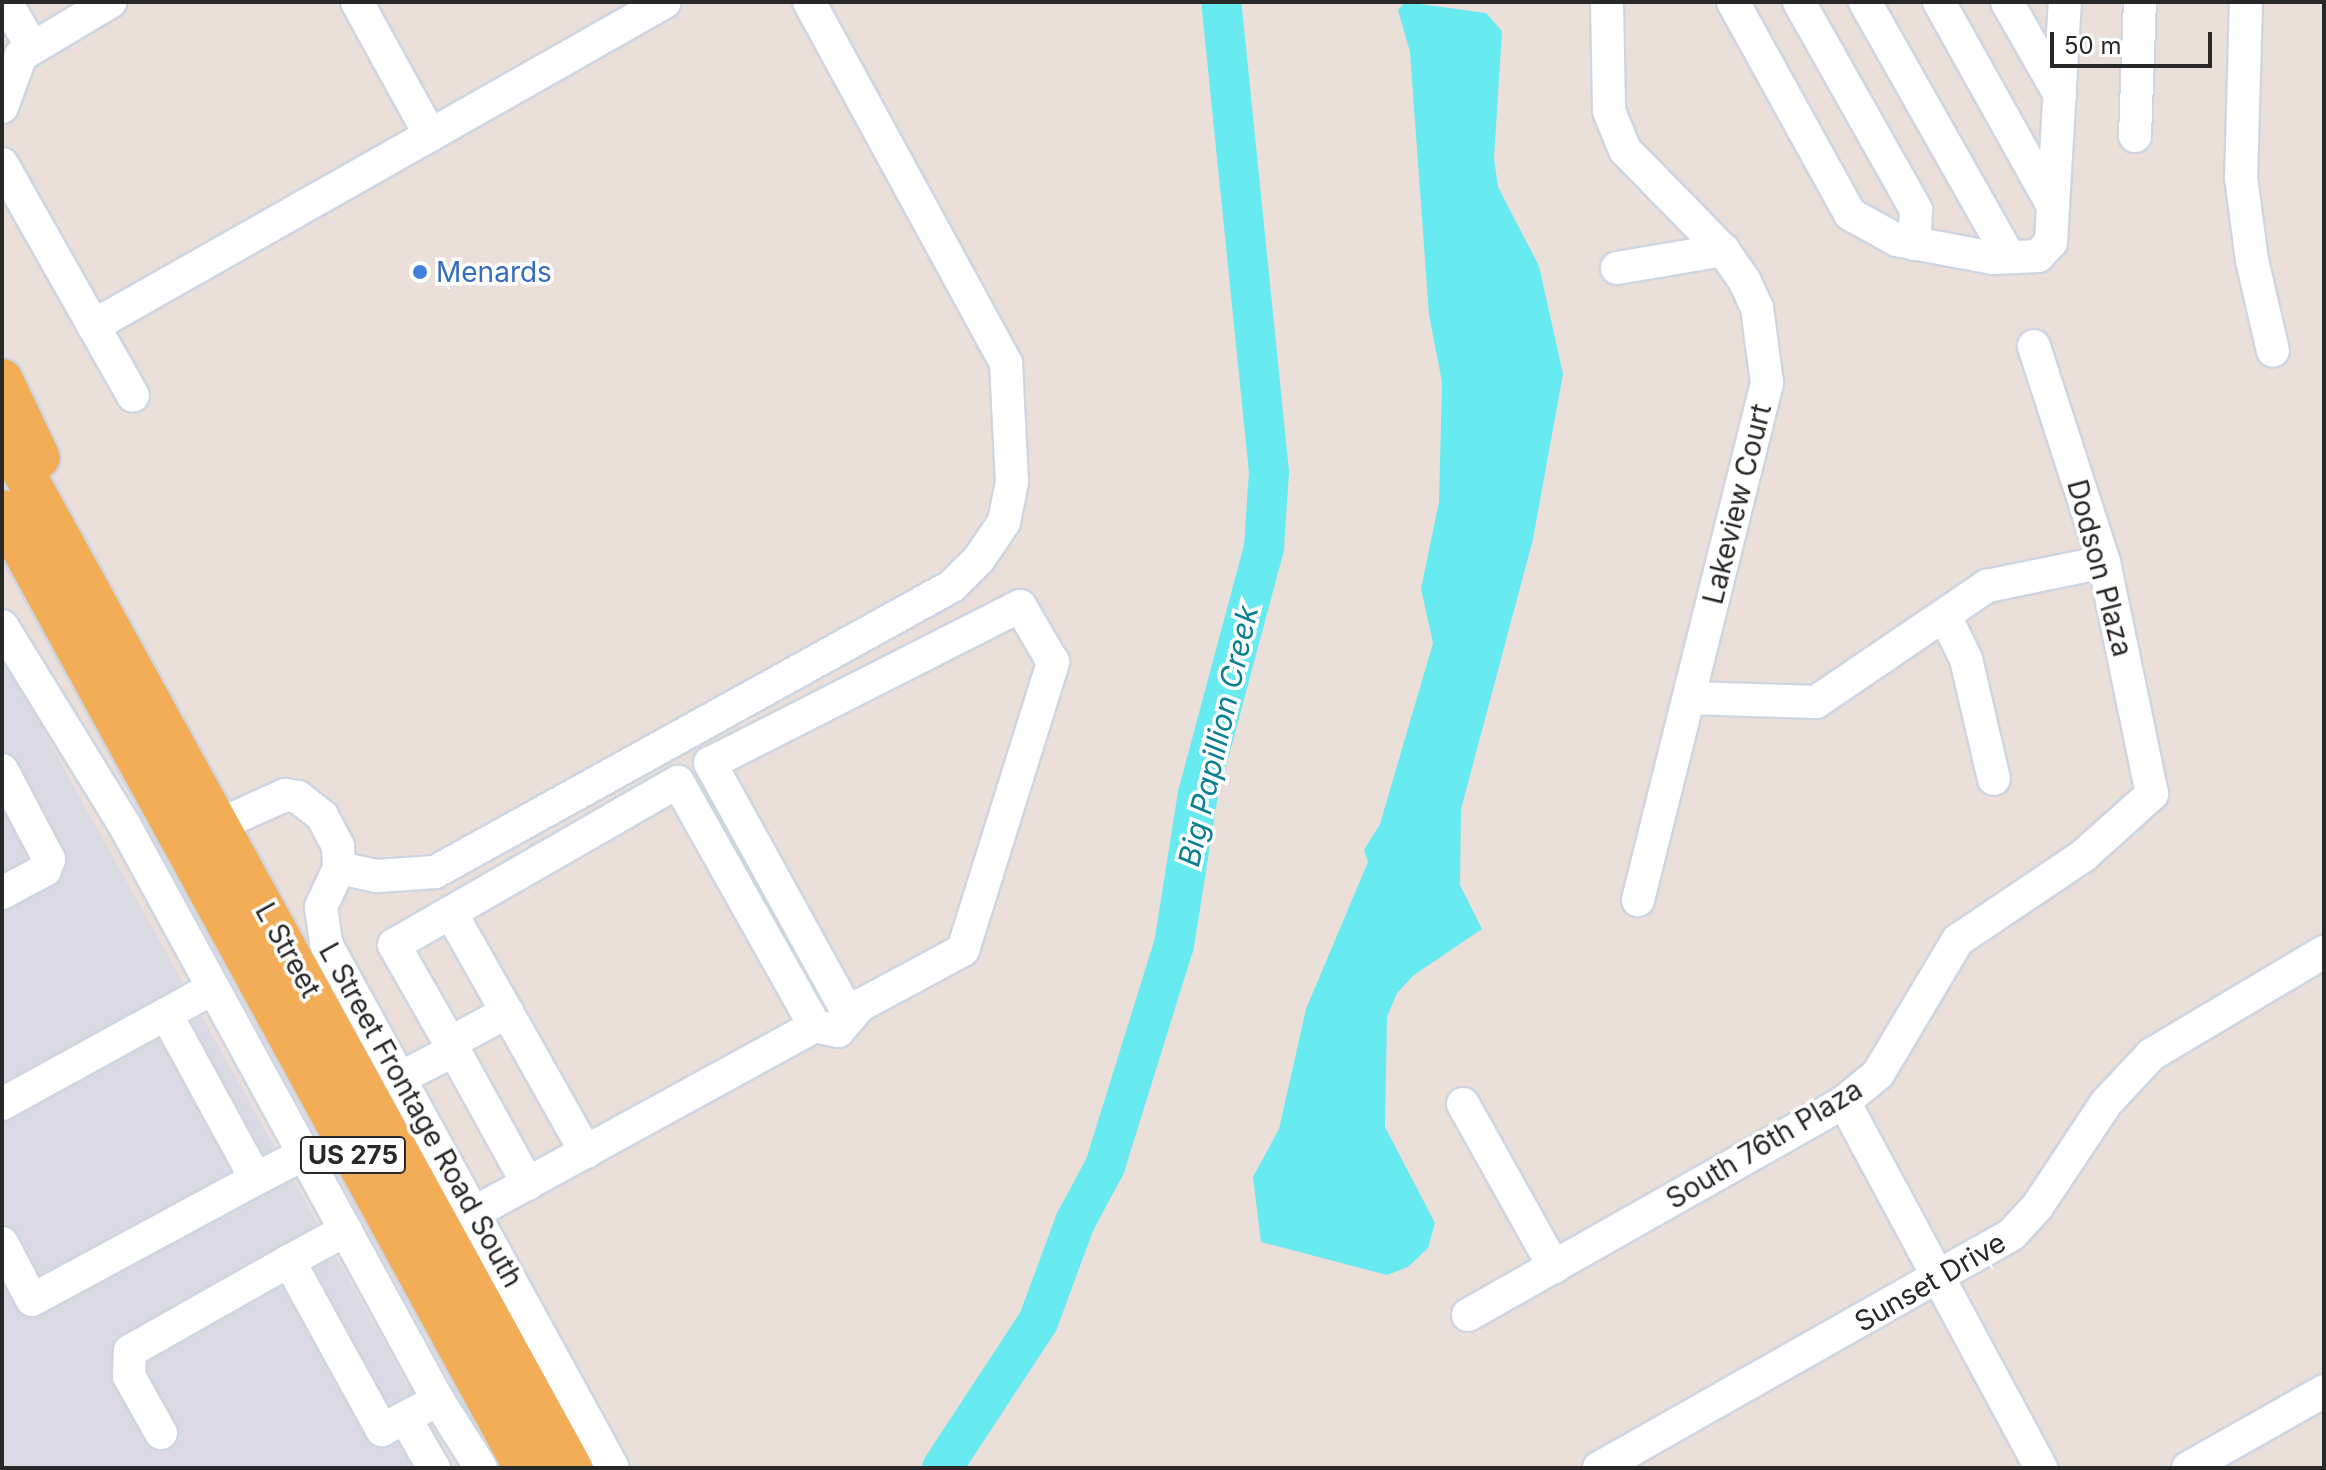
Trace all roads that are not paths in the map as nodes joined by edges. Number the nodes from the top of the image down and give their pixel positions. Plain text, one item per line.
1 (6, 2) edge
2 (110, 2) edge
3 (357, 2) edge
4 (809, 2) edge
5 (1607, 2) edge
6 (1733, 2) edge
7 (1799, 2) edge
8 (1865, 2) edge
9 (1939, 2) edge
10 (2007, 2) edge
11 (2065, 2) edge
12 (2140, 2) edge
13 (2246, 2) edge
14 (649, 6) edge
15 (32, 47) junction
16 (2060, 95) junction
17 (2, 107) edge
18 (430, 135) junction
19 (2135, 136) dead end
20 (2, 164) edge
21 (2053, 206) junction
22 (1914, 244) junction
23 (1723, 250) junction
24 (2009, 257) junction
25 (1617, 268) dead end
26 (93, 326) junction
27 (2034, 346) dead end
28 (2273, 351) dead end
29 (2, 380) edge
30 (133, 396) dead end
31 (2, 433) edge
32 (2, 511) edge
33 (2, 530) edge
34 (2104, 562) junction
35 (94, 597) junction
36 (51, 602) junction
37 (1945, 616) junction
38 (5, 637) edge
39 (1690, 698) junction
40 (710, 763) junction
41 (2, 770) edge
42 (1994, 779) dead end
43 (678, 782) junction
44 (2152, 794) joint
45 (219, 823) junction
46 (182, 843) junction
47 (145, 862) junction
48 (339, 868) junction
49 (2, 893) edge
50 (1638, 900) dead end
51 (451, 913) junction
52 (2324, 952) edge
53 (213, 988) junction
54 (507, 1012) junction
55 (166, 1014) junction
56 (850, 1017) junction
57 (815, 1026) junction
58 (452, 1047) junction
59 (400, 1078) junction
60 (1844, 1102) junction
61 (2, 1104) edge
62 (1463, 1104) dead end
63 (586, 1152) junction
64 (304, 1154) junction
65 (256, 1179) junction
66 (528, 1184) junction
67 (474, 1213) junction
68 (346, 1230) junction
69 (2, 1243) edge
70 (289, 1261) junction
71 (1554, 1267) junction
72 (1937, 1280) junction
73 (1468, 1315) dead end
74 (2324, 1391) edge
75 (438, 1400) junction
76 (405, 1418) junction
77 (161, 1433) dead end
78 (434, 1468) edge
79 (481, 1468) edge
80 (525, 1468) edge
81 (571, 1468) edge
82 (613, 1468) edge
83 (1599, 1468) edge
84 (2041, 1468) edge
85 (2188, 1468) edge

1 - 15 street
2 - 15 street
3 - 18 street
4 - 48 street
5 - 23 street, Lakeview Court
6 - 22 street
7 - 22 street
8 - 24 street
9 - 21 street
10 - 16 street
11 - 16 street
12 - 19 street
13 - 28 street
14 - 18 street
15 - 17 street
16 - 21 street
18 - 26 street
20 - 26 street
21 - 24 street
22 - 24 street
23 - 25 street
23 - 39 street, Lakeview Court
26 - 30 street
27 - 34 street, Dodson Plaza
29 - 35 main road
31 - 35 main road, L Street / US 275
32 - 36 main road, L Street / US 275
33 - 36 main road
34 - 37 street
34 - 44 street, Dodson Plaza
35 - 45 main road, L Street / US 275
36 - 46 main road, L Street / US 275
37 - 39 street
37 - 42 street
38 - 47 street
39 - 50 street, Lakeview Court
40 - 43 street
40 - 56 street
40 - 56 street
41 - 49 street
43 - 51 street
43 - 57 street
44 - 60 street, South 76th Plaza
45 - 46 street
45 - 48 street
45 - 81 main road, L Street / US 275
46 - 47 street
46 - 80 main road, L Street / US 275
47 - 53 street
48 - 59 street, L Street Frontage Road South
51 - 54 street
51 - 58 street
52 - 72 street, Sunset Drive
53 - 55 street
53 - 64 street
54 - 58 street
54 - 63 street
55 - 61 street
55 - 65 street
56 - 57 street
57 - 63 street
58 - 59 street
58 - 66 street
59 - 67 street, L Street Frontage Road South
60 - 71 street, South 76th Plaza
60 - 72 street
62 - 71 street
63 - 66 street
64 - 65 street
64 - 68 street
65 - 69 street
66 - 67 street
67 - 82 street, L Street Frontage Road South
68 - 70 street
68 - 75 street
70 - 76 street
70 - 77 street
71 - 73 street, South 76th Plaza
72 - 83 street, Sunset Drive
72 - 84 street
74 - 85 street
75 - 76 street
75 - 79 street
76 - 78 street

